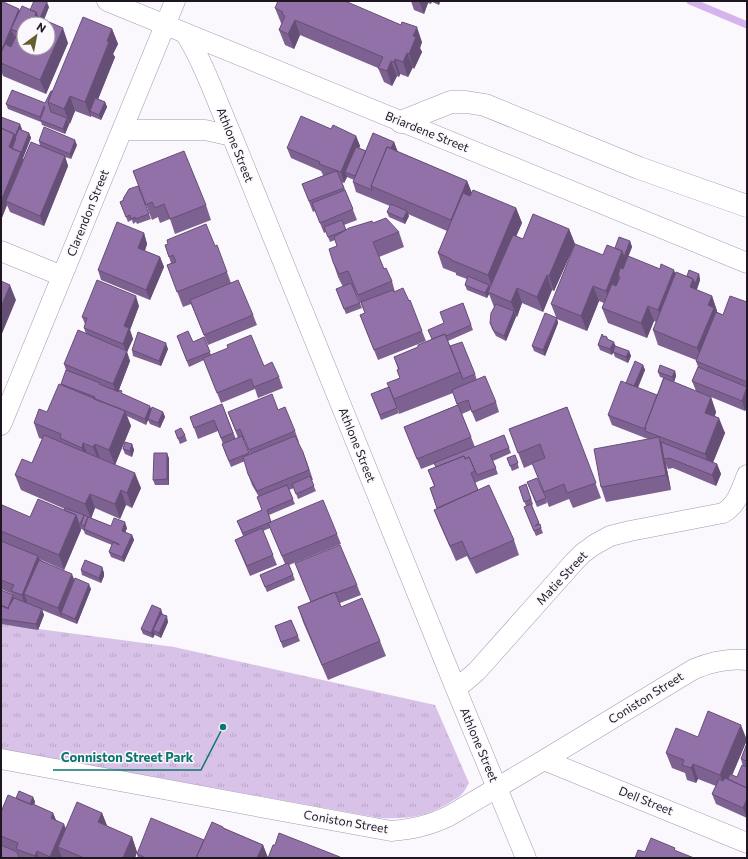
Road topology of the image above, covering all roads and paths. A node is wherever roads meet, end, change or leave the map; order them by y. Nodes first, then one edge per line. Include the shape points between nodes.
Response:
1 (107, 1) edge
2 (174, 1) edge
3 (165, 25) junction
4 (185, 33) junction
5 (401, 122) junction
6 (122, 130) junction
7 (232, 136) junction
8 (747, 206) edge
9 (1, 251) edge
10 (747, 263) edge
11 (62, 276) junction
12 (1, 425) edge
13 (747, 475) edge
14 (747, 660) edge
15 (456, 689) junction
16 (1, 759) edge
17 (544, 760) junction
18 (497, 788) junction
19 (747, 843) edge
20 (526, 858) edge

1 - 3 street, Briardene Street
2 - 3 street, Clarendon Street
3 - 4 street, Briardene Street
3 - 6 street, Clarendon Street
4 - 5 street, Briardene Street
4 - 7 street, Athlone Street via 194,47
5 - 8 main road via 451,102 486,105 639,168
5 - 10 street, Briardene Street
6 - 7 street via 205,130
6 - 11 street, Clarendon Street
7 - 15 street, Athlone Street
9 - 11 street
11 - 12 street, Clarendon Street
13 - 15 street, Matie Street via 735,504 723,513 610,536 583,553 477,671
14 - 17 street, Coniston Street via 730,659 694,669
15 - 18 street, Athlone Street
16 - 18 street, Coniston Street via 390,831 435,822
17 - 18 street, Coniston Street
17 - 19 street, Dell Street
18 - 20 street, Athlone Street

